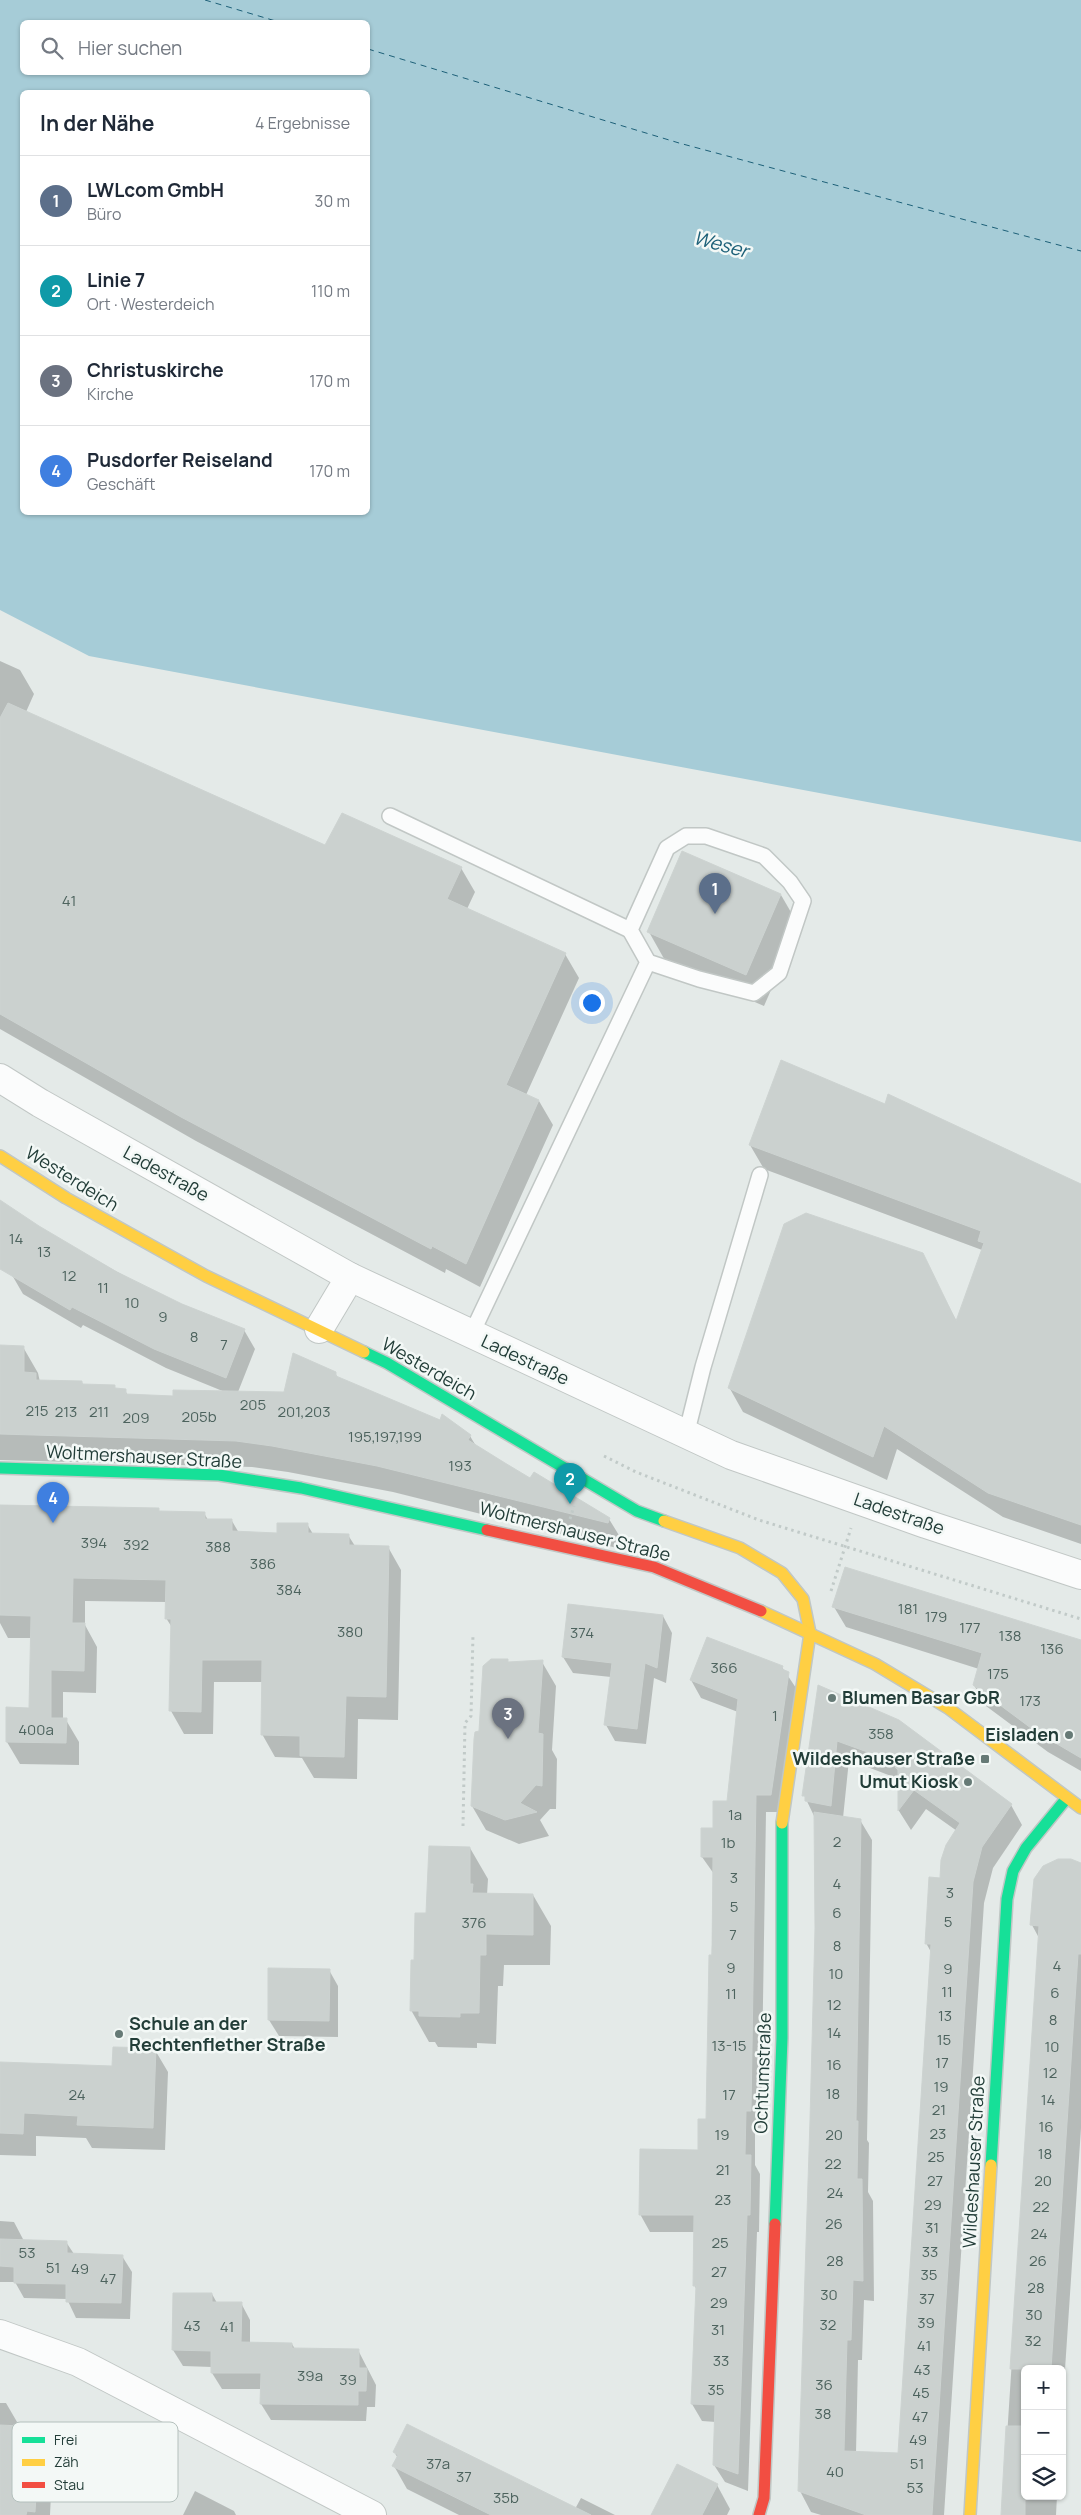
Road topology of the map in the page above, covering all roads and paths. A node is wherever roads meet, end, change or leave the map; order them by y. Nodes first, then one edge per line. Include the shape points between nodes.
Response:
1 (390, 816) dead end
2 (630, 930) junction
3 (648, 962) junction
4 (0, 1078) edge
5 (0, 1156) edge
6 (760, 1175) dead end
7 (350, 1277) junction
8 (319, 1329) junction
9 (471, 1335) junction
10 (686, 1435) junction
11 (601, 1454) dead end
12 (0, 1468) edge
13 (850, 1531) dead end
14 (846, 1546) junction
15 (1081, 1575) edge
16 (832, 1589) dead end
17 (1081, 1619) edge
18 (810, 1633) junction
19 (473, 1634) dead end
20 (1066, 1799) junction
21 (1081, 1808) edge
22 (463, 1826) dead end
23 (0, 2334) edge
24 (372, 2515) edge
25 (759, 2515) edge
26 (970, 2515) edge

1 - 2 lane
2 - 3 lane
2 - 3 lane via 668,848 686,836 706,836 764,856 790,882 803,901 779,973 754,993
3 - 9 lane
4 - 7 street, Ladestraße
5 - 8 street, Westerdeich via 66,1198 197,1272
6 - 10 lane
7 - 8 street
7 - 9 street, Ladestraße
8 - 18 street, Westerdeich via 387,1363 637,1511 740,1548 782,1573 803,1599
9 - 10 street, Ladestraße
10 - 15 street, Ladestraße via 731,1455
11 - 14 path via 636,1472 759,1520
12 - 18 street, Woltmershauser Straße via 219,1475 301,1488 654,1567 732,1596
13 - 14 path
14 - 16 path
14 - 17 path
18 - 20 street, Woltmershauser Straße via 876,1664 948,1708
18 - 25 street, Ochtumstraße via 781,1833 782,2038 764,2498
19 - 22 path
20 - 21 street, Woltmershauser Straße
20 - 26 street, Wildeshauser Straße via 1026,1848 1013,1871 1007,1899
23 - 24 street via 78,2362

